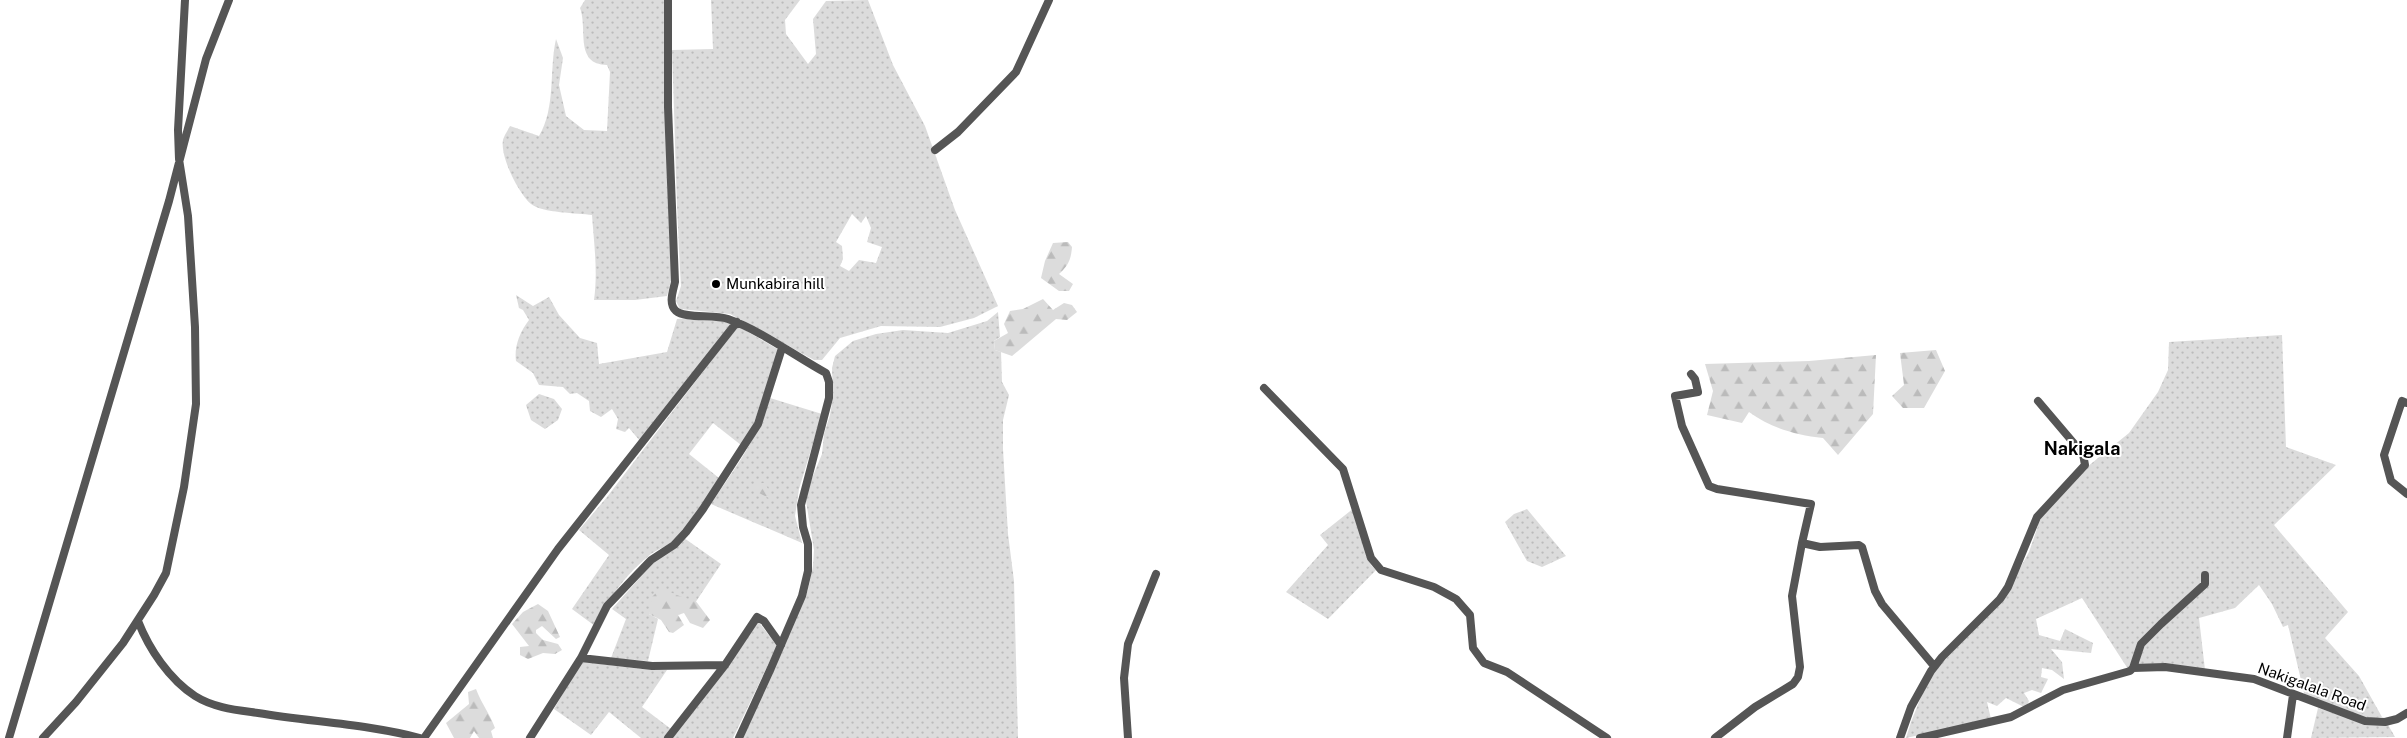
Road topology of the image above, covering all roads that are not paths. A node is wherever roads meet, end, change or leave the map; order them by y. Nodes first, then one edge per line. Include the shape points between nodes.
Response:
1 (184, 0) edge
2 (229, 0) edge
3 (668, 0) edge
4 (1049, 0) edge
5 (935, 150) dead end
6 (179, 159) junction
7 (737, 322) junction
8 (782, 348) junction
9 (1690, 374) dead end
10 (1264, 388) dead end
11 (2038, 401) dead end
12 (2407, 403) edge
13 (2407, 494) edge
14 (1802, 543) junction
15 (1156, 574) dead end
16 (2205, 575) dead end
17 (138, 621) junction
18 (781, 645) junction
19 (581, 658) junction
20 (725, 665) junction
21 (1934, 666) junction
22 (2134, 668) junction
23 (2293, 695) junction
24 (2407, 713) edge
25 (8, 738) edge
26 (43, 738) edge
27 (420, 738) edge
28 (424, 738) edge
29 (530, 738) edge
30 (668, 738) edge
31 (739, 738) edge
32 (1128, 738) edge
33 (1607, 738) edge
34 (1715, 738) edge
35 (1900, 738) edge
36 (1920, 738) edge
37 (2287, 738) edge

1 - 6 street
2 - 6 street via 206,59 189,133
3 - 7 street via 668,107 675,282 671,300 675,310 684,315 714,315
4 - 5 street via 1016,72 958,132
6 - 17 street via 188,216 196,404 184,487 166,573
6 - 25 street
7 - 8 street
7 - 28 street via 558,549
8 - 18 street via 826,373 829,398 801,505 808,544 808,571 802,596
8 - 19 street via 753,434 686,532 674,545 651,560 607,606
9 - 14 street via 1695,379 1698,392 1675,396 1675,401 1682,426 1710,486 1717,490 1811,504
10 - 33 street via 1343,469 1371,558 1378,568 1434,587 1456,599 1470,615 1473,648 1484,663 1507,672
11 - 21 street via 2083,454 2085,465 2037,517 2000,599
12 - 13 street via 2401,402 2384,455 2391,481
14 - 21 street via 1820,547 1862,547 1882,604
14 - 34 street via 1792,596 1800,668 1798,677 1793,684 1755,707
15 - 32 street via 1128,644 1124,678
16 - 22 street via 2206,584 2141,644
17 - 26 street via 76,702
17 - 27 street via 144,636 172,676 206,702 245,711 360,725
18 - 20 street via 764,621 757,617
18 - 31 street
19 - 20 street via 642,665
19 - 29 street
20 - 30 street
21 - 35 street
22 - 23 street, Nakigalala Road via 2165,667 2244,677
22 - 36 street, Nakigalala Road via 2063,690 2011,717
23 - 24 street, Nakigalala Road via 2365,721 2392,721
23 - 37 street

